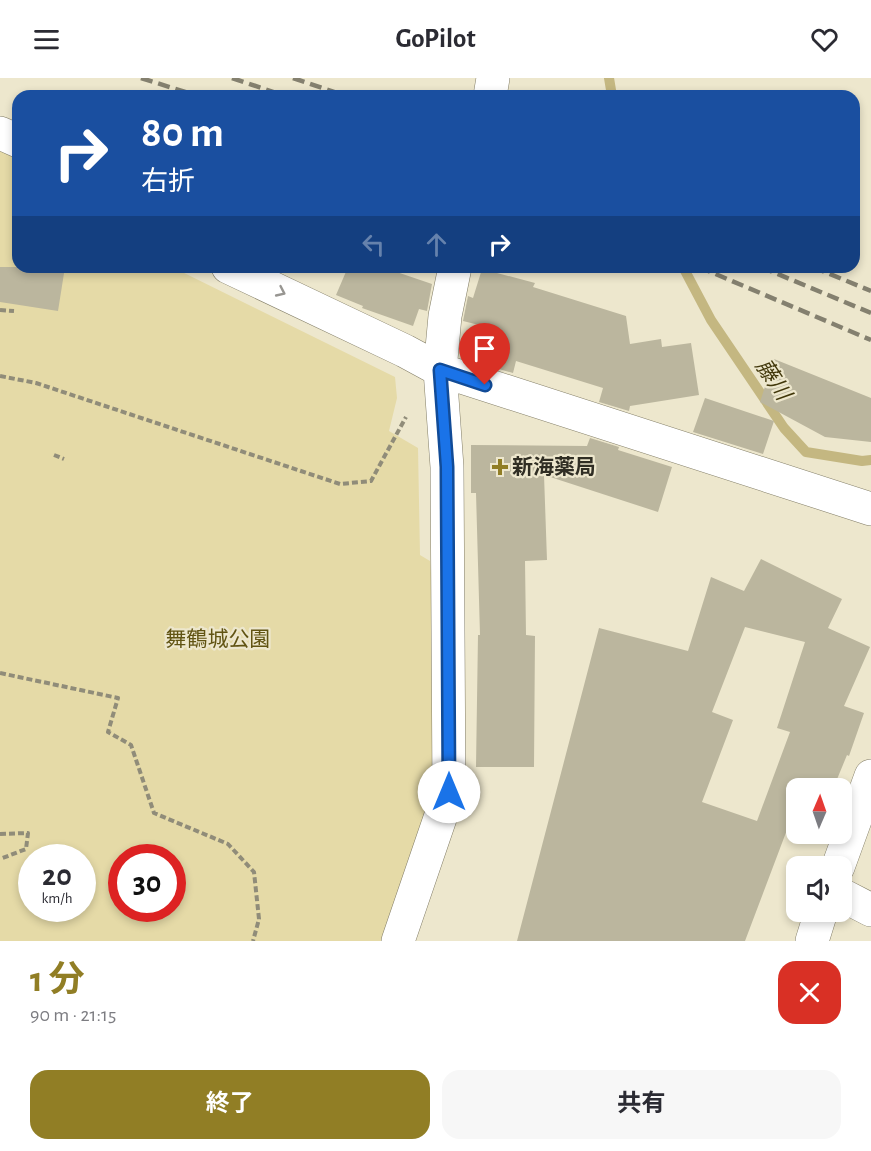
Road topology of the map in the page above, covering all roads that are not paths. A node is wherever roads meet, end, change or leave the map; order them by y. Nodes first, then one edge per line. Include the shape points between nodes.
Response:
1 (241, 273) edge
2 (454, 273) edge
3 (440, 370) junction
4 (871, 509) edge
5 (871, 776) edge
6 (842, 856) edge
7 (852, 900) edge
8 (871, 910) edge
9 (818, 922) edge
10 (398, 941) edge
11 (812, 941) edge

1 -> 3 street
2 - 3 street via 444,316
3 - 4 street
3 - 10 street via 447,467 449,792
5 - 6 street
7 - 8 street
9 - 11 street

